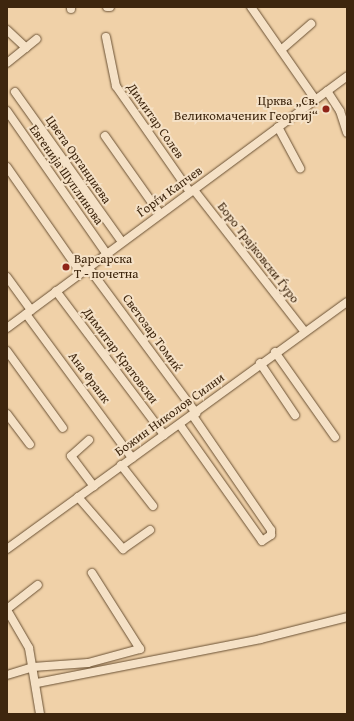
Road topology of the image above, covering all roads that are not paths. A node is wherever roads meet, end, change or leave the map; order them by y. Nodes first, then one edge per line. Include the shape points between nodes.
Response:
1 (107, 7) edge
2 (110, 7) edge
3 (251, 7) edge
4 (311, 24) dead end
5 (7, 30) edge
6 (106, 36) dead end
7 (37, 39) dead end
8 (26, 48) junction
9 (281, 50) junction
10 (7, 63) edge
11 (347, 76) edge
12 (327, 91) junction
13 (15, 92) dead end
14 (315, 99) junction
15 (7, 111) edge
16 (278, 127) junction
17 (347, 133) edge
18 (105, 136) dead end
19 (7, 167) edge
20 (300, 168) dead end
21 (192, 191) junction
22 (160, 214) junction
23 (122, 242) junction
24 (106, 253) junction
25 (88, 267) junction
26 (81, 273) junction
27 (7, 277) edge
28 (56, 292) junction
29 (347, 302) edge
30 (29, 312) junction
31 (7, 328) edge
32 (304, 331) junction
33 (7, 352) edge
34 (276, 352) junction
35 (260, 363) junction
36 (7, 414) edge
37 (195, 414) junction
38 (295, 415) dead end
39 (180, 424) junction
40 (63, 428) dead end
41 (164, 435) junction
42 (335, 437) dead end
43 (89, 440) dead end
44 (30, 444) dead end
45 (132, 458) junction
46 (121, 464) junction
47 (94, 486) junction
48 (78, 497) junction
49 (153, 506) dead end
50 (150, 530) dead end
51 (7, 550) edge
52 (92, 573) dead end
53 (38, 585) dead end
54 (7, 609) edge
55 (347, 617) edge
56 (140, 649) junction
57 (140, 661) junction
58 (33, 667) junction
59 (7, 675) edge
60 (37, 683) junction
61 (40, 714) edge

1 - 2 street
3 - 9 street
4 - 9 street
5 - 8 street
6 - 21 street, Димитар Солев via 116,86
7 - 8 street
8 - 10 street
9 - 14 street
11 - 12 street, Ѓорѓи Капчев
12 - 14 street, Ѓорѓи Капчев
12 - 17 street via 340,111
13 - 23 street, Цвета Органџиева
14 - 16 street, Ѓорѓи Капчев
15 - 24 street, Евгенија Шуплинова
16 - 20 street
16 - 21 street, Ѓорѓи Капчев
18 - 22 street
19 - 26 street
21 - 22 street, Ѓорѓи Капчев
21 - 32 street, Боро Трајковски Ѓуро
22 - 23 street, Ѓорѓи Капчев
23 - 24 street, Ѓорѓи Капчев
24 - 25 street, Ѓорѓи Капчев
25 - 26 street, Ѓорѓи Капчев
25 - 37 street, Светозар Томиќ
26 - 28 street, Ѓорѓи Капчев
27 - 30 street, Ана Франк
28 - 30 street, Ѓорѓи Капчев
28 - 41 street, Димитар Кратовски
29 - 32 street, Божин Николов Силни
30 - 31 street, Ѓорѓи Капчев
30 - 45 street, Ана Франк
32 - 34 street, Божин Николов Силни
33 - 40 street
34 - 35 street, Божин Николов Силни
34 - 42 street
35 - 37 street, Божин Николов Силни
35 - 38 street
36 - 44 street
37 - 39 street, Божин Николов Силни
37 - 39 street, Светозар Томиќ via 272,530 271,535 262,541
39 - 41 street, Божин Николов Силни
41 - 45 street, Божин Николов Силни
43 - 47 street via 71,456
45 - 46 street, Божин Николов Силни
46 - 47 street, Божин Николов Силни
46 - 49 street
47 - 48 street, Божин Николов Силни
48 - 50 street via 123,549
48 - 51 street, Божин Николов Силни
52 - 56 street
53 - 54 street
54 - 58 street via 26,639
55 - 57 street via 261,639
56 - 57 street
56 - 58 street via 88,663
57 - 60 street
58 - 59 street
58 - 60 street
60 - 61 street

